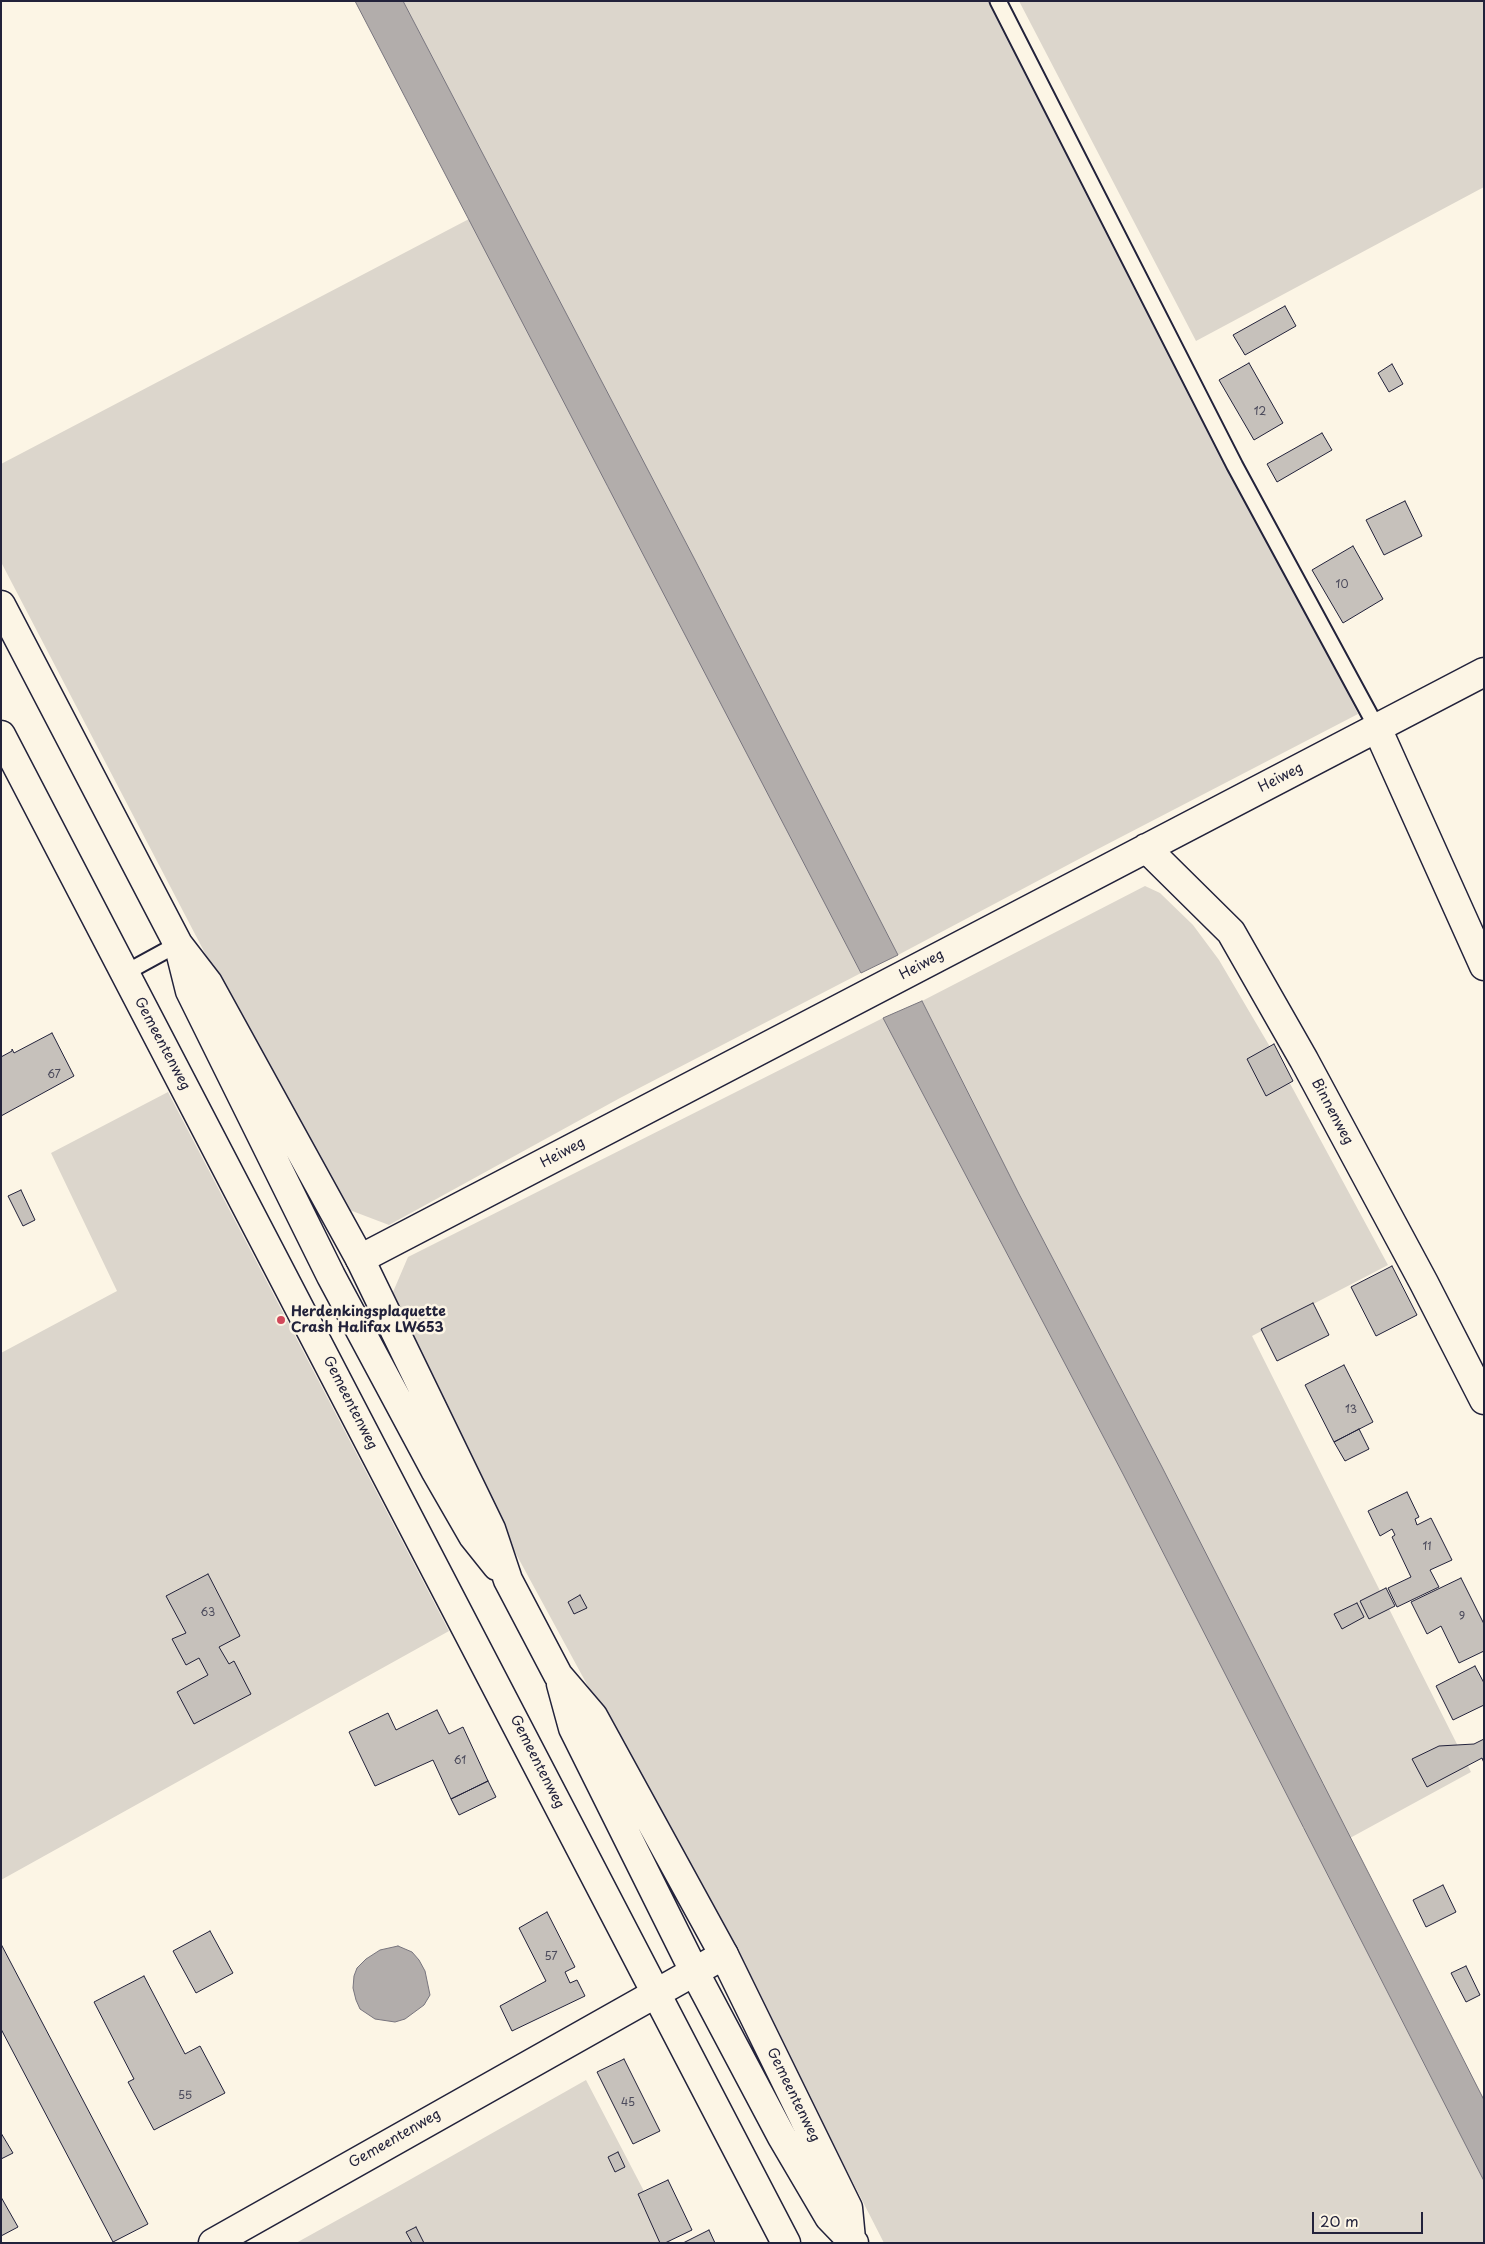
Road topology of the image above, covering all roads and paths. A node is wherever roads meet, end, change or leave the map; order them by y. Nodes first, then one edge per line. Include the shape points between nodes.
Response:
1 (998, 1) edge
2 (1, 605) edge
3 (1484, 672) edge
4 (1377, 728) junction
5 (1, 735) edge
6 (1146, 848) junction
7 (178, 944) junction
8 (1484, 966) edge
9 (125, 974) junction
10 (360, 1259) junction
11 (1484, 1400) edge
12 (508, 1580) junction
13 (558, 1675) junction
14 (724, 1955) junction
15 (694, 1971) junction
16 (656, 1992) junction
17 (852, 2241) edge
18 (213, 2243) edge
19 (786, 2243) edge

1 - 4 lane via 1235,466
2 - 7 street, Gemeentenweg
3 - 4 street, Heiweg
4 - 6 street, Heiweg
4 - 8 street
5 - 9 street, Gemeentenweg
6 - 10 street, Heiweg
6 - 11 street, Binnenweg via 1231,932 1341,1128
7 - 9 lane
7 - 10 street, Gemeentenweg via 208,983
7 - 12 street, Gemeentenweg via 190,991 331,1276 473,1536
9 - 16 street, Gemeentenweg
10 - 12 street, Gemeentenweg via 487,1520
12 - 13 street, Gemeentenweg
13 - 14 street, Gemeentenweg via 593,1716
13 - 15 street, Gemeentenweg via 573,1728
14 - 15 street, Gemeentenweg
14 - 17 street, Gemeentenweg via 848,2208
15 - 16 street, Gemeentenweg
15 - 17 street, Gemeentenweg via 782,2137 830,2217
16 - 18 street, Gemeentenweg
16 - 19 street, Gemeentenweg

